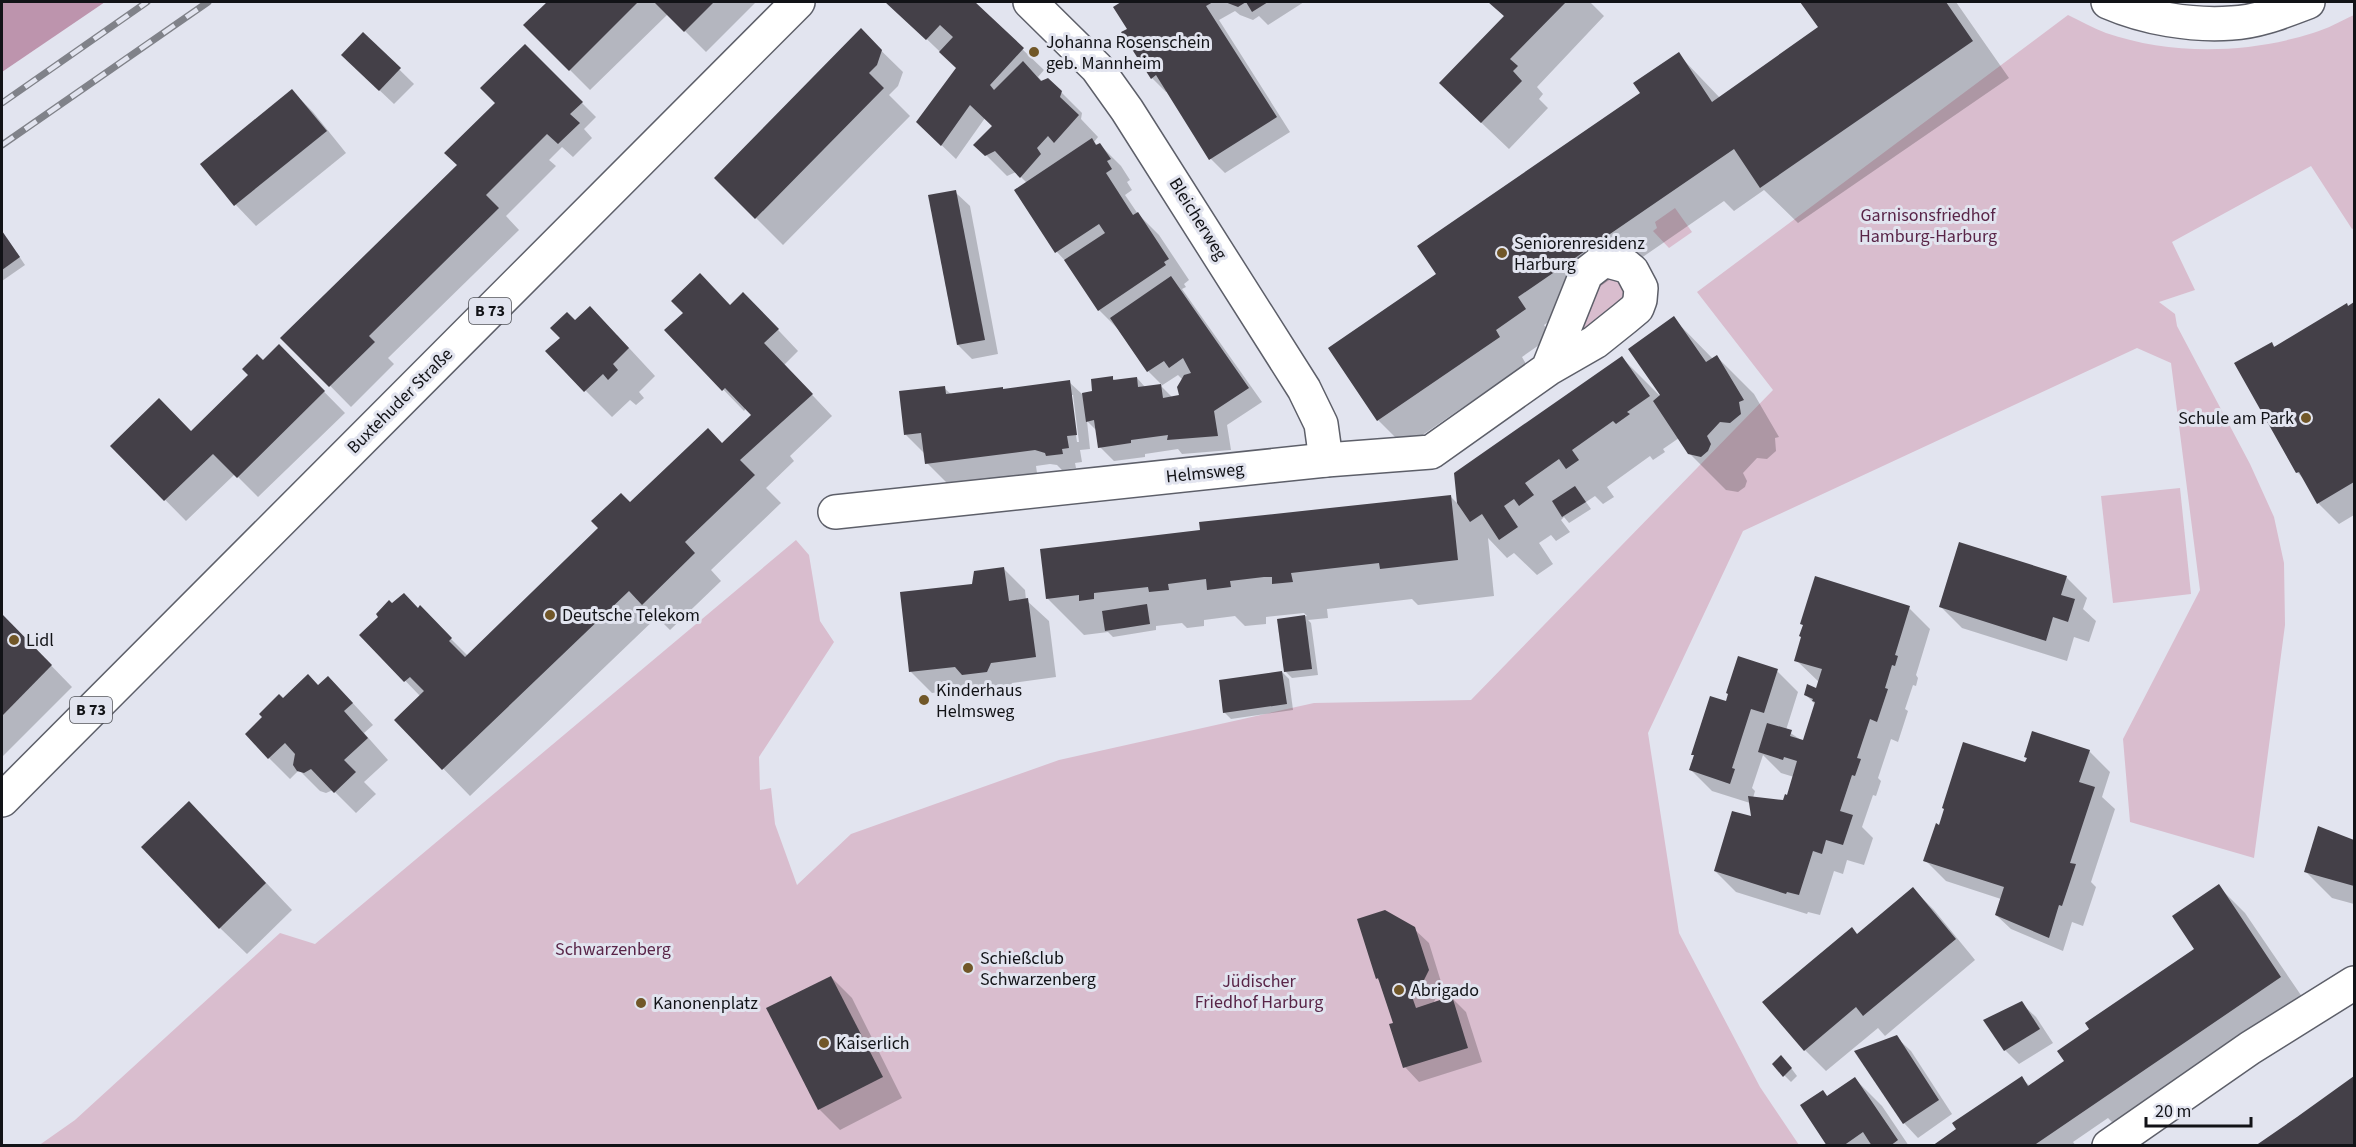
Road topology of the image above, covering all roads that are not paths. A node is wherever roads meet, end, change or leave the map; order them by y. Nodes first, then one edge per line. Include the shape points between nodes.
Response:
1 (798, 2) edge
2 (1030, 2) edge
3 (2108, 2) edge
4 (2308, 2) edge
5 (1548, 369) dead end
6 (1326, 460) junction
7 (836, 512) dead end
8 (2, 800) edge
9 (2355, 983) edge
10 (2109, 1146) edge

1 - 8 street, Buxtehuder Straße / B 73
2 - 6 street, Bleicherweg via 1097,68 1162,161 1304,388 1320,424
3 - 4 street via 2168,19 2232,24
5 - 6 street, Helmsweg via 1431,453
6 - 7 street, Helmsweg
9 - 10 street via 2250,1048

